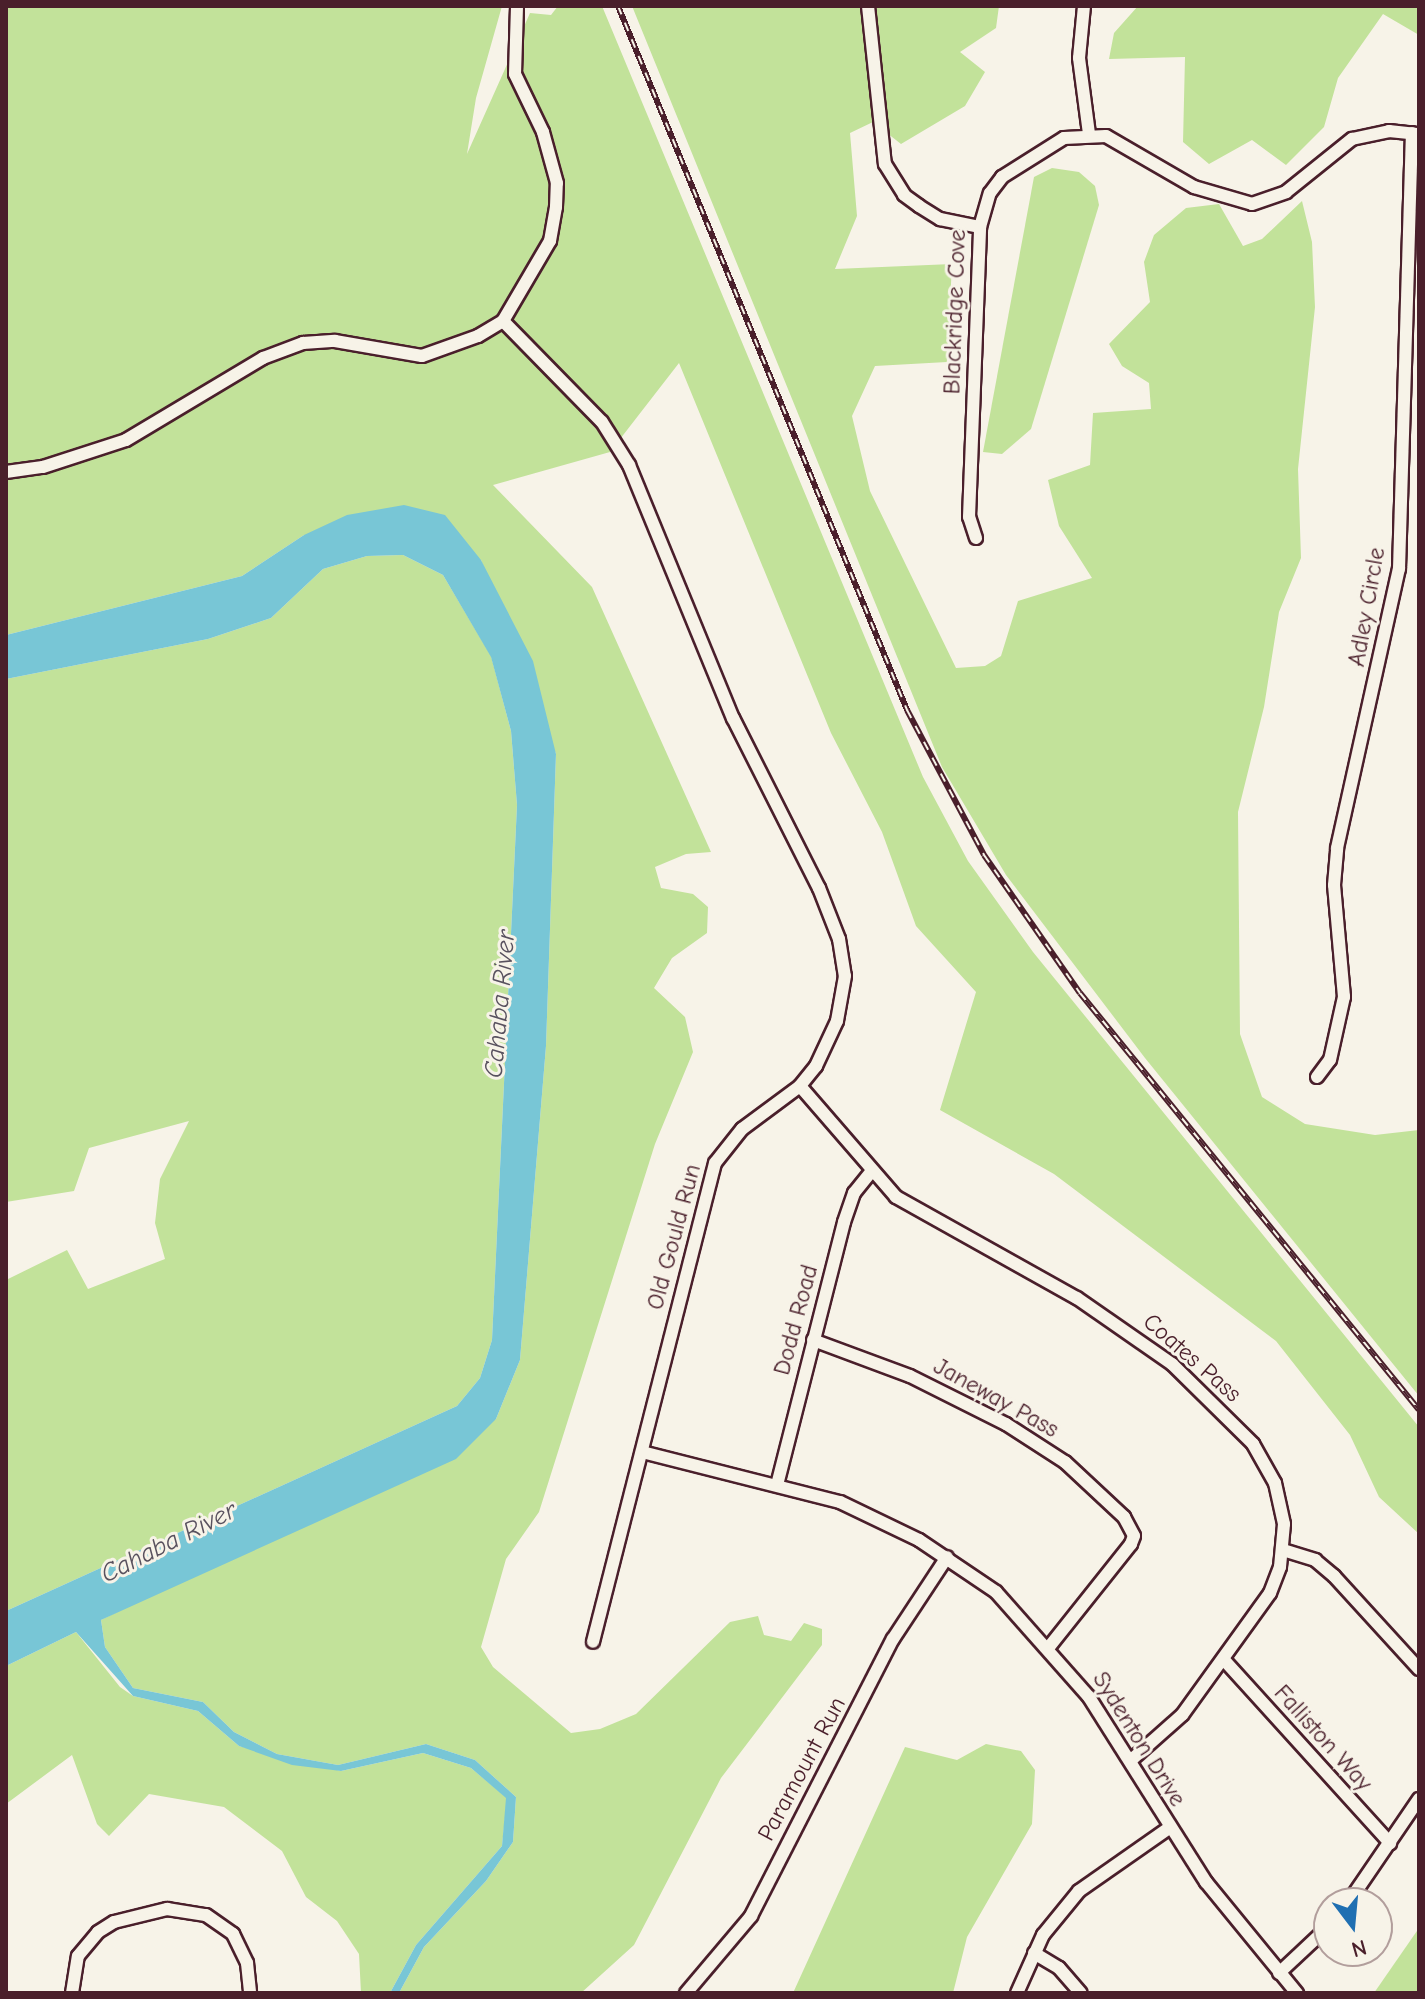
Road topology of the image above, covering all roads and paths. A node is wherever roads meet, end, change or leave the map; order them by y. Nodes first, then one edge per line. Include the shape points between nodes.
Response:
1 (517, 6) edge
2 (868, 6) edge
3 (1084, 6) edge
4 (1089, 134) junction
5 (1416, 134) edge
6 (980, 227) junction
7 (503, 321) junction
8 (6, 472) edge
9 (976, 538) dead end
10 (1317, 1077) dead end
11 (800, 1086) junction
12 (870, 1173) junction
13 (813, 1340) junction
14 (642, 1452) junction
15 (777, 1485) junction
16 (1283, 1550) junction
17 (947, 1557) junction
18 (593, 1642) dead end
19 (1049, 1647) junction
20 (1225, 1661) junction
21 (1419, 1669) edge
22 (1130, 1761) junction
23 (1419, 1799) edge
24 (1169, 1828) junction
25 (1390, 1843) junction
26 (1359, 1887) edge
27 (1313, 1941) edge
28 (1034, 1953) junction
29 (1279, 1973) junction
30 (72, 1993) edge
31 (250, 1993) edge
32 (686, 1993) edge
33 (1017, 1993) edge
34 (1081, 1993) edge
35 (1297, 1993) edge

1 - 7 street via 515,74 543,132 557,183 556,207 550,241
2 - 6 street via 885,164 904,195 919,206 940,219
3 - 4 street via 1079,69
4 - 5 street via 1121,142 1194,187 1252,204 1286,192 1352,139 1389,131
4 - 6 street, Blackridge Cove via 1064,138 1018,163 990,193
5 - 10 street, Adley Circle via 1399,569 1337,848 1334,885 1344,997 1330,1060
6 - 9 street, Blackridge Cove via 969,517
7 - 8 street via 422,356 335,341 303,343 263,358 126,440 43,467
7 - 11 street, Old Gould Run via 602,422 629,465 733,718 819,888 844,960 844,998 829,1045
11 - 12 street, Coates Pass
11 - 14 street, Old Gould Run via 742,1129 715,1163
12 - 13 street, Dodd Road via 854,1193
12 - 16 street, Coates Pass via 932,1221 1077,1298 1172,1364 1230,1419 1262,1459 1282,1507
13 - 15 street, Dodd Road
13 - 19 street, Janeway Pass via 910,1376 1006,1424 1065,1462 1124,1517 1134,1536 1131,1544
14 - 15 street, Sydenton Drive
14 - 18 street, Old Gould Run
15 - 17 street, Sydenton Drive via 840,1502
16 - 20 street, Coates Pass via 1266,1600
16 - 21 street via 1315,1560 1334,1576
17 - 19 street, Sydenton Drive via 996,1592
17 - 32 street, Paramount Run via 893,1639 751,1916
19 - 22 street, Sydenton Drive
20 - 22 street, Coates Pass via 1162,1737
20 - 25 street, Falliston Way
22 - 24 street, Sydenton Drive
23 - 25 street
24 - 28 street via 1079,1891
24 - 29 street, Sydenton Drive
25 - 26 street
27 - 29 street
28 - 33 street
28 - 34 street via 1059,1968
29 - 35 street, Sydenton Drive
30 - 31 street via 78,1956 98,1932 114,1922 167,1909 206,1915 233,1934 247,1963

